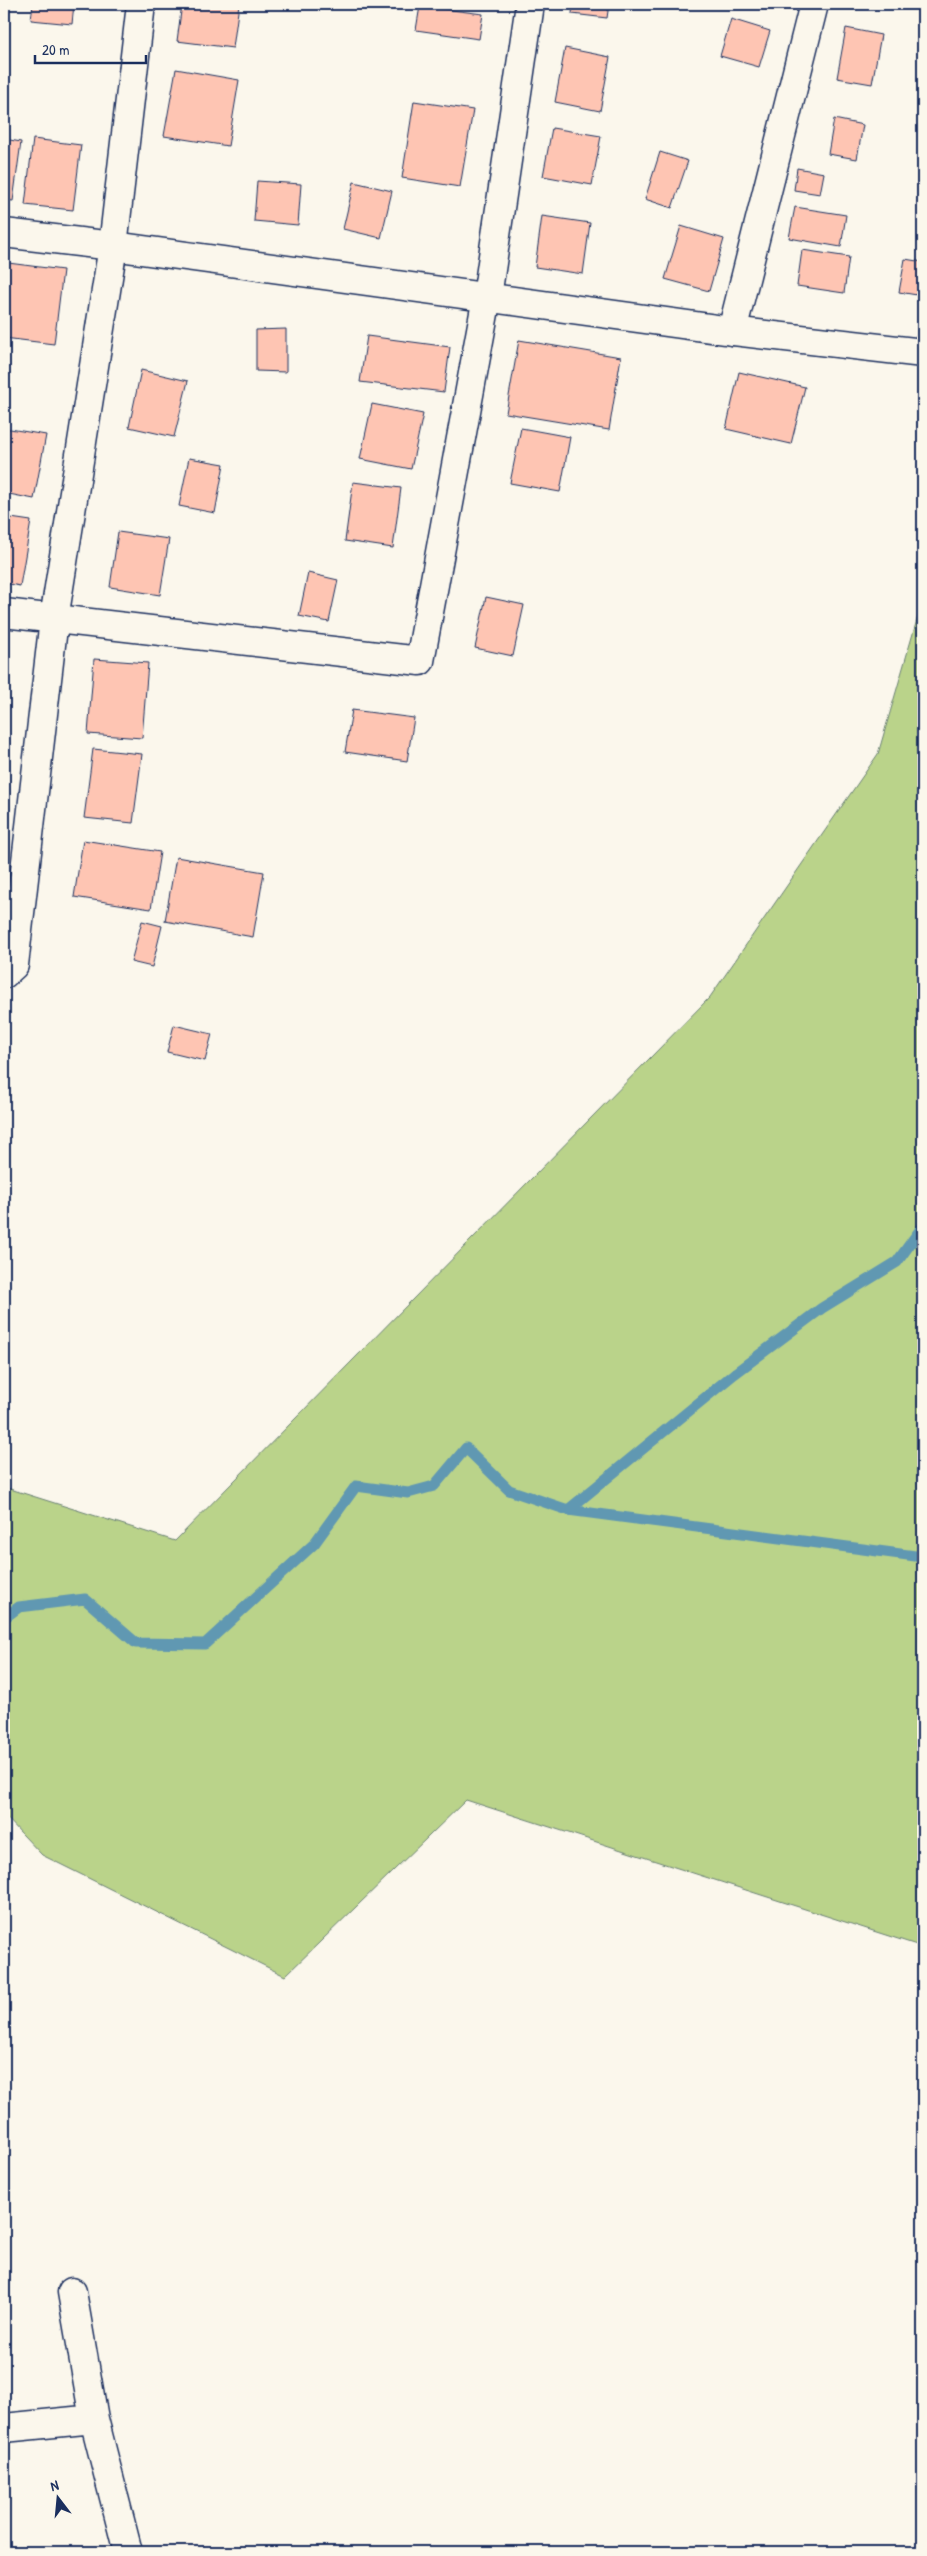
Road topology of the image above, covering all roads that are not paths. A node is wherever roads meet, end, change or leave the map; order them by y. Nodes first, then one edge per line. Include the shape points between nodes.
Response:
1 (141, 4) edge
2 (530, 4) edge
3 (814, 4) edge
4 (4, 233) edge
5 (113, 246) junction
6 (487, 297) junction
7 (732, 331) junction
8 (923, 353) edge
9 (4, 613) edge
10 (54, 619) junction
11 (4, 974) edge
12 (72, 2292) dead end
13 (94, 2419) junction
14 (4, 2428) edge
15 (128, 2552) edge

1 - 5 street
2 - 6 street
3 - 7 street
4 - 5 street
5 - 6 street
5 - 10 street
6 - 7 street
6 - 10 street via 420,661
7 - 8 street
9 - 10 street
10 - 11 street via 14,965
12 - 13 street
13 - 14 street
13 - 15 street

